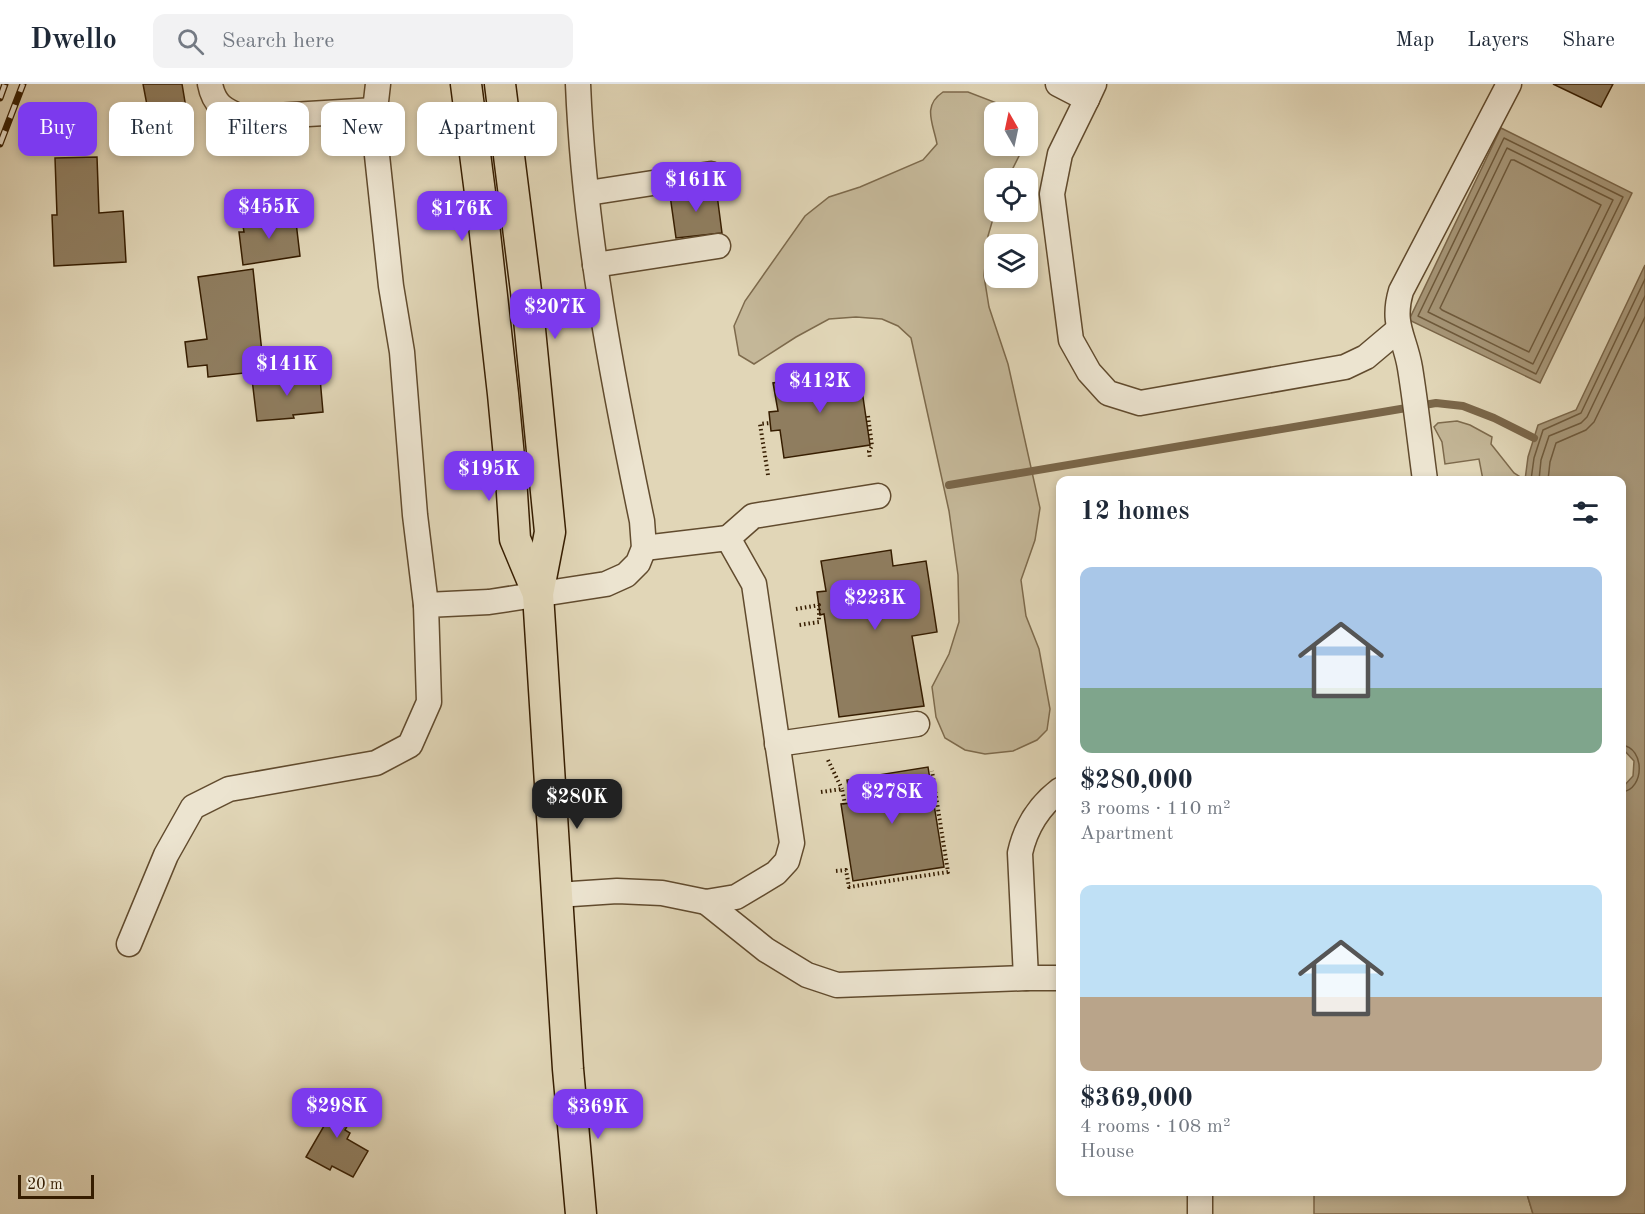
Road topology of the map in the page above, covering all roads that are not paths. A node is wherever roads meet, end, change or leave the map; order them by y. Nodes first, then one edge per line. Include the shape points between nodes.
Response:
1 (210, 84) edge
2 (378, 84) edge
3 (466, 84) edge
4 (500, 84) edge
5 (578, 84) edge
6 (1058, 84) edge
7 (1509, 84) edge
8 (1091, 92) edge
9 (376, 102) edge
10 (321, 113) edge
11 (377, 156) edge
12 (711, 174) dead end
13 (588, 193) junction
14 (718, 246) dead end
15 (595, 265) junction
16 (1398, 330) junction
17 (1424, 476) edge
18 (878, 496) dead end
19 (728, 538) junction
20 (644, 548) junction
21 (538, 594) junction
22 (426, 605) junction
23 (917, 724) dead end
24 (777, 744) junction
25 (1056, 793) edge
26 (557, 895) junction
27 (706, 902) junction
28 (129, 944) dead end
29 (1026, 978) junction
30 (1056, 978) edge
31 (1200, 1196) edge
32 (581, 1214) edge
33 (1200, 1214) edge

1 - 10 lane via 223,110 243,118
2 - 9 lane
3 - 21 main road via 502,382 515,539
4 - 21 main road via 550,532
5 - 13 lane
6 - 8 lane
7 - 16 lane via 1401,291
8 - 16 lane via 1060,154 1052,194 1071,340 1089,372 1108,393 1140,403 1345,367 1366,357
11 - 22 lane via 402,352
12 - 13 lane
13 - 15 lane
14 - 15 lane
15 - 20 lane
16 - 17 lane via 1410,365
18 - 19 lane via 753,516
19 - 20 lane
19 - 24 lane via 754,584
20 - 21 lane via 638,563 626,575 606,584
21 - 22 lane via 489,602
21 - 26 main road
22 - 28 lane via 429,702 410,745 375,763 229,789 193,807 166,855
23 - 24 lane
24 - 27 lane via 792,843 787,861 767,879 736,897
25 - 29 lane via 1033,818 1020,853
26 - 27 lane via 662,893
26 - 32 main road
27 - 29 lane via 766,950 807,975 837,985
29 - 30 lane
31 - 33 lane

